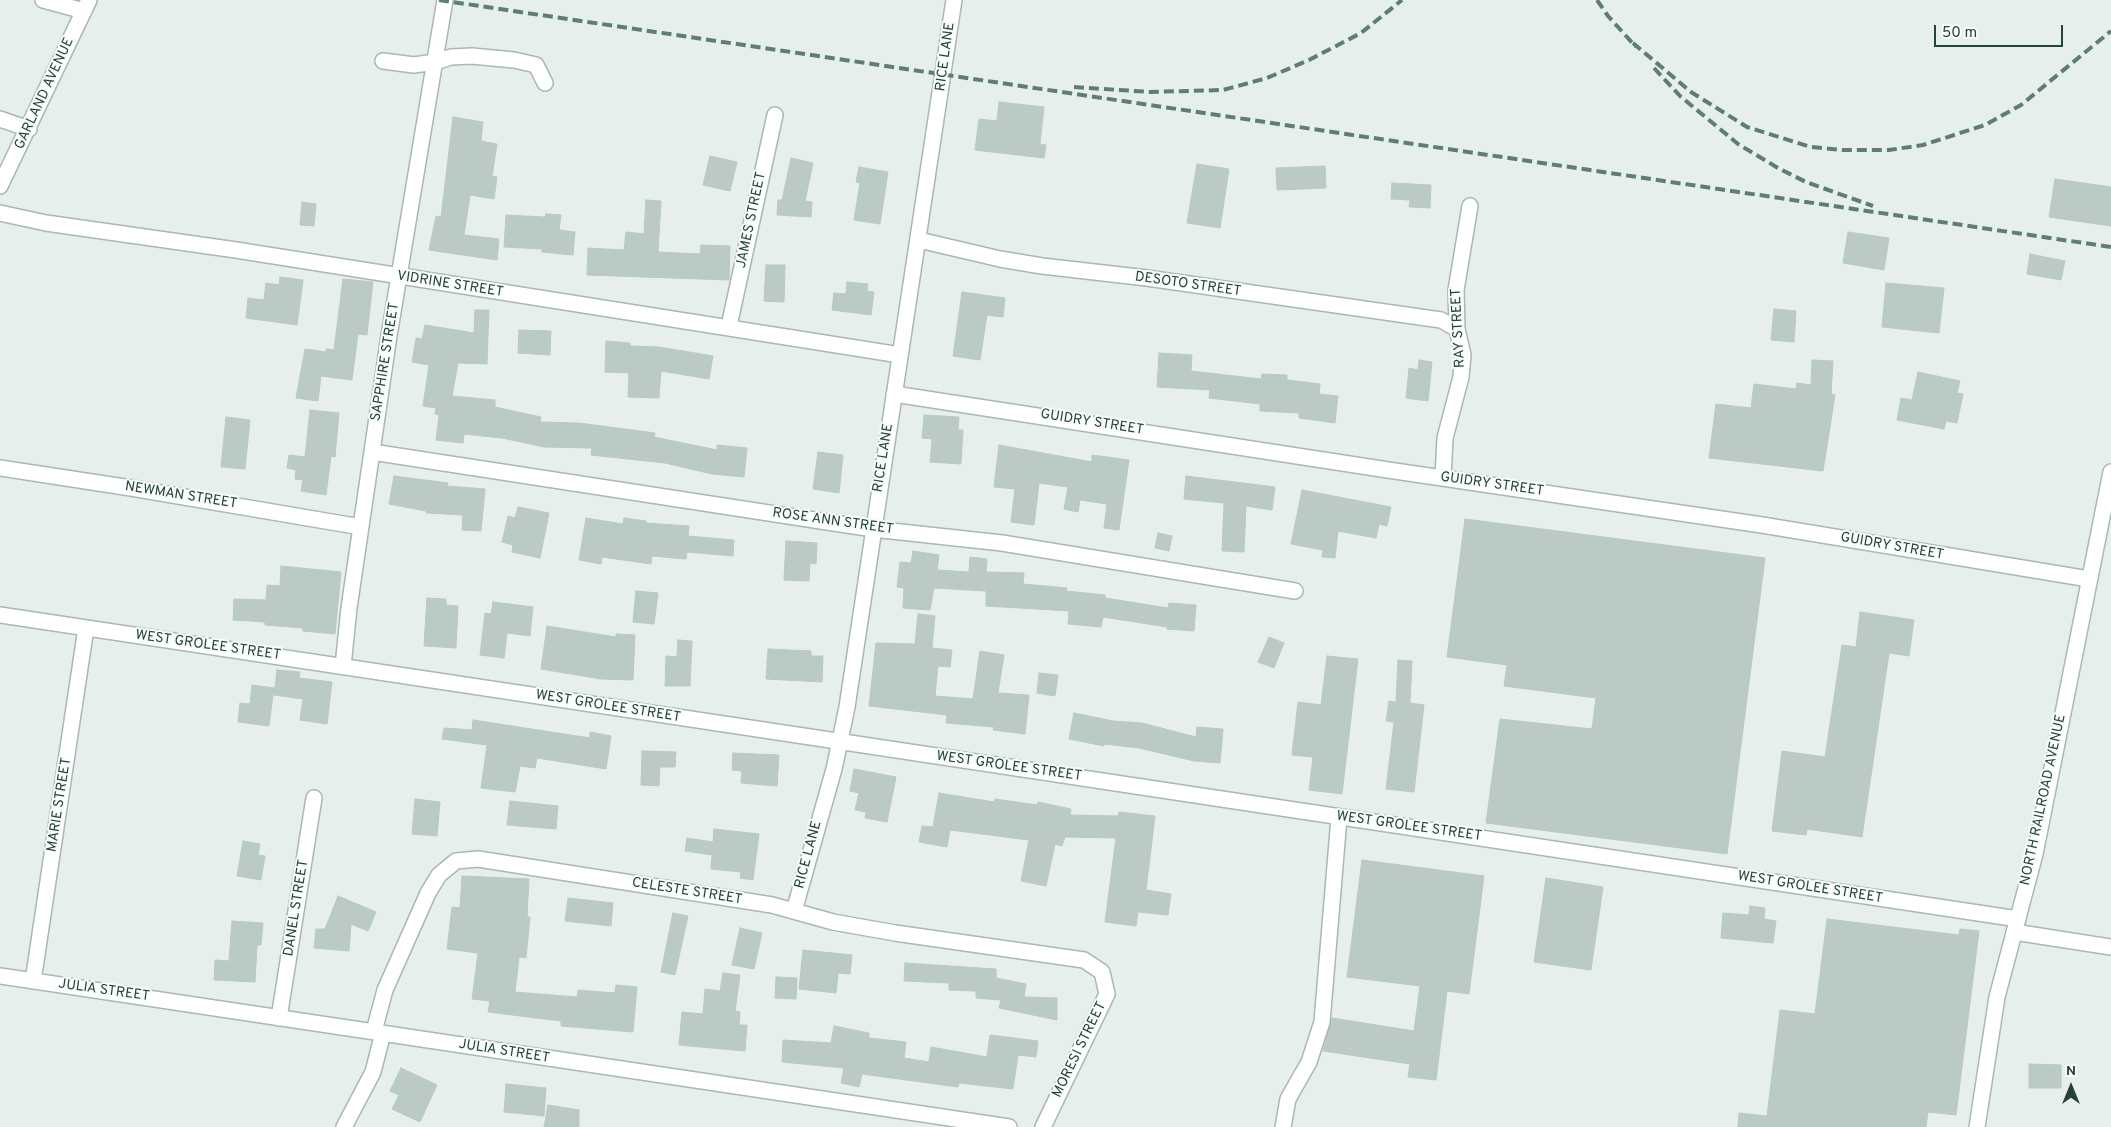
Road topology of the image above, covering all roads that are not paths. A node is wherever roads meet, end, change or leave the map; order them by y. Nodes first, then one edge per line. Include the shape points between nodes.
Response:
1 (43, 0) edge
2 (445, 0) edge
3 (954, 0) edge
4 (86, 5) edge
5 (383, 60) dead end
6 (435, 62) junction
7 (545, 83) dead end
8 (774, 114) dead end
9 (0, 119) edge
10 (29, 129) junction
11 (0, 186) edge
12 (1470, 206) dead end
13 (0, 213) edge
14 (919, 240) junction
15 (400, 277) junction
16 (728, 326) junction
17 (1458, 329) junction
18 (900, 355) junction
19 (894, 394) junction
20 (372, 452) junction
21 (0, 468) edge
22 (2111, 472) edge
23 (1443, 478) junction
24 (361, 527) junction
25 (873, 529) junction
26 (2089, 579) junction
27 (1295, 592) dead end
28 (0, 615) edge
29 (86, 628) junction
30 (343, 666) junction
31 (839, 742) junction
32 (314, 798) dead end
33 (1339, 818) junction
34 (794, 911) junction
35 (2016, 925) junction
36 (2111, 946) edge
37 (1102, 972) joint
38 (0, 976) edge
39 (33, 982) junction
40 (279, 1018) junction
41 (379, 1032) junction
42 (344, 1127) edge
43 (1009, 1127) edge
44 (1043, 1127) edge
45 (1283, 1127) edge
46 (1977, 1127) edge

1 - 4 street
2 - 6 street, SAPPHIRE STREET
3 - 14 street, RICE LANE
4 - 10 street, GARLAND AVENUE
5 - 6 street via 414,65
6 - 7 street via 472,56 514,60 536,65
6 - 15 street, SAPPHIRE STREET
8 - 16 street, JAMES STREET
9 - 10 street
10 - 11 street, GARLAND AVENUE
12 - 17 street, RAY STREET via 1456,290
13 - 15 street, VIDRINE STREET via 46,223
14 - 17 street, DESOTO STREET via 1042,266 1440,320
14 - 18 street, RICE LANE
15 - 16 street, VIDRINE STREET
15 - 20 street, SAPPHIRE STREET
16 - 18 street, VIDRINE STREET
17 - 23 street, RAY STREET via 1463,355 1461,377 1445,438
18 - 19 street, RICE LANE
19 - 23 street, GUIDRY STREET
19 - 25 street, RICE LANE
20 - 24 street, SAPPHIRE STREET
20 - 25 street, ROSE ANN STREET
21 - 24 street, NEWMAN STREET
22 - 26 street, NORTH RAILROAD AVENUE
23 - 26 street, GUIDRY STREET via 1762,525
24 - 30 street, SAPPHIRE STREET
25 - 27 street, ROSE ANN STREET via 1002,544
25 - 31 street, RICE LANE
26 - 35 street, NORTH RAILROAD AVENUE via 2035,854
28 - 29 street, WEST GROLEE STREET
29 - 30 street, WEST GROLEE STREET
29 - 39 street, MARIE STREET
30 - 31 street, WEST GROLEE STREET
31 - 33 street, WEST GROLEE STREET
31 - 34 street, RICE LANE
32 - 40 street, DANEL STREET
33 - 35 street, WEST GROLEE STREET
33 - 45 street via 1322,1022 1309,1062 1288,1099
34 - 37 street, CELESTE STREET via 877,930 1084,960
34 - 41 street, CELESTE STREET via 478,859 456,861 440,875 428,893 385,990
35 - 36 street, WEST GROLEE STREET
35 - 46 street, NORTH RAILROAD AVENUE via 1997,996
37 - 44 street, MORESI STREET via 1107,994
38 - 39 street, JULIA STREET
39 - 40 street, JULIA STREET
40 - 41 street, JULIA STREET
41 - 42 street, CELESTE STREET via 372,1072
41 - 43 street, JULIA STREET

